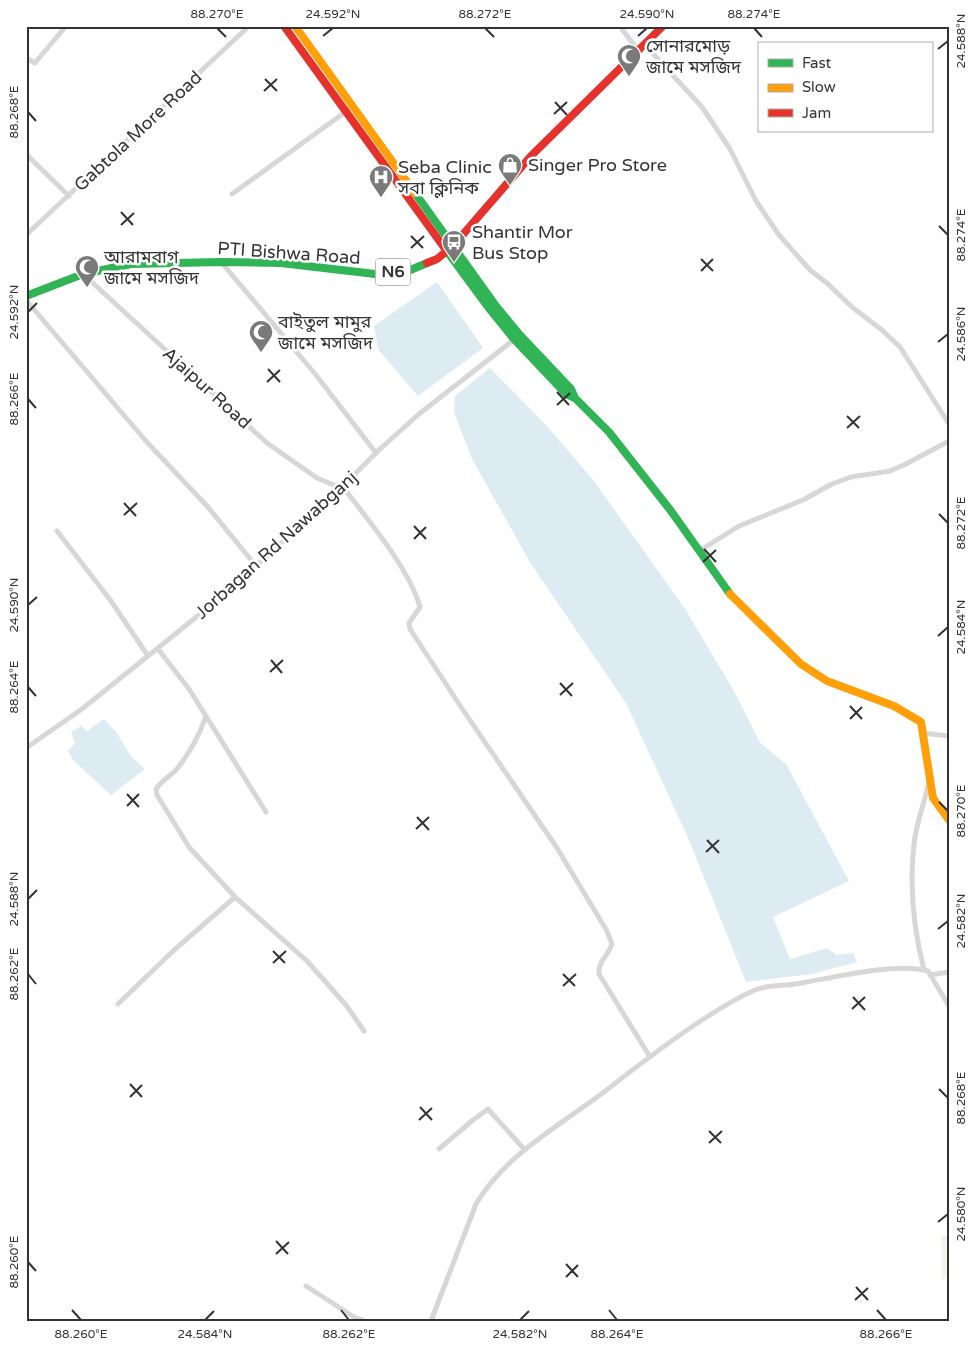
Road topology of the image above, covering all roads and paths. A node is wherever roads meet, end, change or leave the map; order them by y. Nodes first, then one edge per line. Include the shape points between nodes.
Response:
1 (66, 26) edge
2 (249, 26) edge
3 (284, 26) edge
4 (294, 26) edge
5 (620, 26) edge
6 (663, 26) edge
7 (645, 46) junction
8 (639, 52) junction
9 (26, 58) edge
10 (349, 109) junction
11 (26, 154) edge
12 (387, 154) junction
13 (380, 159) junction
14 (232, 194) dead end
15 (69, 196) junction
16 (26, 235) edge
17 (450, 249) junction
18 (221, 262) junction
19 (83, 274) junction
20 (26, 296) edge
21 (26, 300) edge
22 (517, 337) junction
23 (949, 424) edge
24 (949, 441) edge
25 (376, 453) junction
26 (342, 488) junction
27 (57, 531) dead end
28 (699, 551) junction
29 (256, 566) junction
30 (158, 649) junction
31 (148, 656) junction
32 (206, 716) junction
33 (923, 732) junction
34 (949, 736) edge
35 (26, 748) edge
36 (930, 776) junction
37 (266, 812) dead end
38 (949, 820) edge
39 (235, 896) junction
40 (924, 970) junction
41 (949, 972) edge
42 (930, 974) junction
43 (118, 1004) dead end
44 (949, 1006) edge
45 (364, 1031) dead end
46 (650, 1056) junction
47 (439, 1149) dead end
48 (525, 1150) junction
49 (306, 1286) dead end
50 (364, 1321) edge
51 (431, 1321) edge

1 - 9 street via 35,63
2 - 15 street, Gabtola More Road
3 - 10 main road
4 - 10 main road
5 - 8 street
6 - 7 main road, PTI Bishwa Road / N6
7 - 8 main road, PTI Bishwa Road / N6
7 - 23 street via 702,107 779,235 810,270 900,347
8 - 17 main road, PTI Bishwa Road / N6 via 531,156
10 - 12 main road
10 - 13 main road
10 - 14 street
11 - 15 street
12 - 13 main road
12 - 17 main road
13 - 17 main road
15 - 16 street, Gabtola More Road
17 - 18 main road, PTI Bishwa Road / N6 via 437,260 408,271 375,274 281,264
17 - 22 main road
18 - 19 main road, PTI Bishwa Road / N6 via 131,264
18 - 25 street via 316,375
19 - 20 main road, PTI Bishwa Road / N6
19 - 26 street, Ajaipur Road via 267,443 317,478
21 - 29 street
22 - 25 street, Jorbagan Rd Nawabganj via 419,414
22 - 28 main road via 571,389 575,398 609,432
24 - 28 street via 890,471 851,477 832,484 739,526
25 - 26 street, Jorbagan Rd Nawabganj
26 - 29 street, Jorbagan Rd Nawabganj
26 - 46 street via 404,571 418,600 420,607 409,623 410,629 557,848 607,931 612,944 599,966 599,974
27 - 31 street
28 - 33 main road via 728,592 801,664 826,681 894,706 921,722
29 - 30 street, Jorbagan Rd Nawabganj
30 - 31 street, Jorbagan Rd Nawabganj
30 - 32 street
31 - 35 street, Jorbagan Rd Nawabganj via 82,709
32 - 37 street
32 - 39 street via 190,751 156,789 188,847
33 - 34 street
33 - 36 main road
36 - 38 main road via 933,798
36 - 40 street via 914,843 912,873 916,938
39 - 43 street
39 - 45 street via 307,961
40 - 42 street
40 - 46 street via 902,968 758,989 735,999
41 - 42 street
42 - 44 street
46 - 48 street
47 - 48 street via 488,1109
48 - 51 street via 495,1177 476,1204
49 - 50 street

